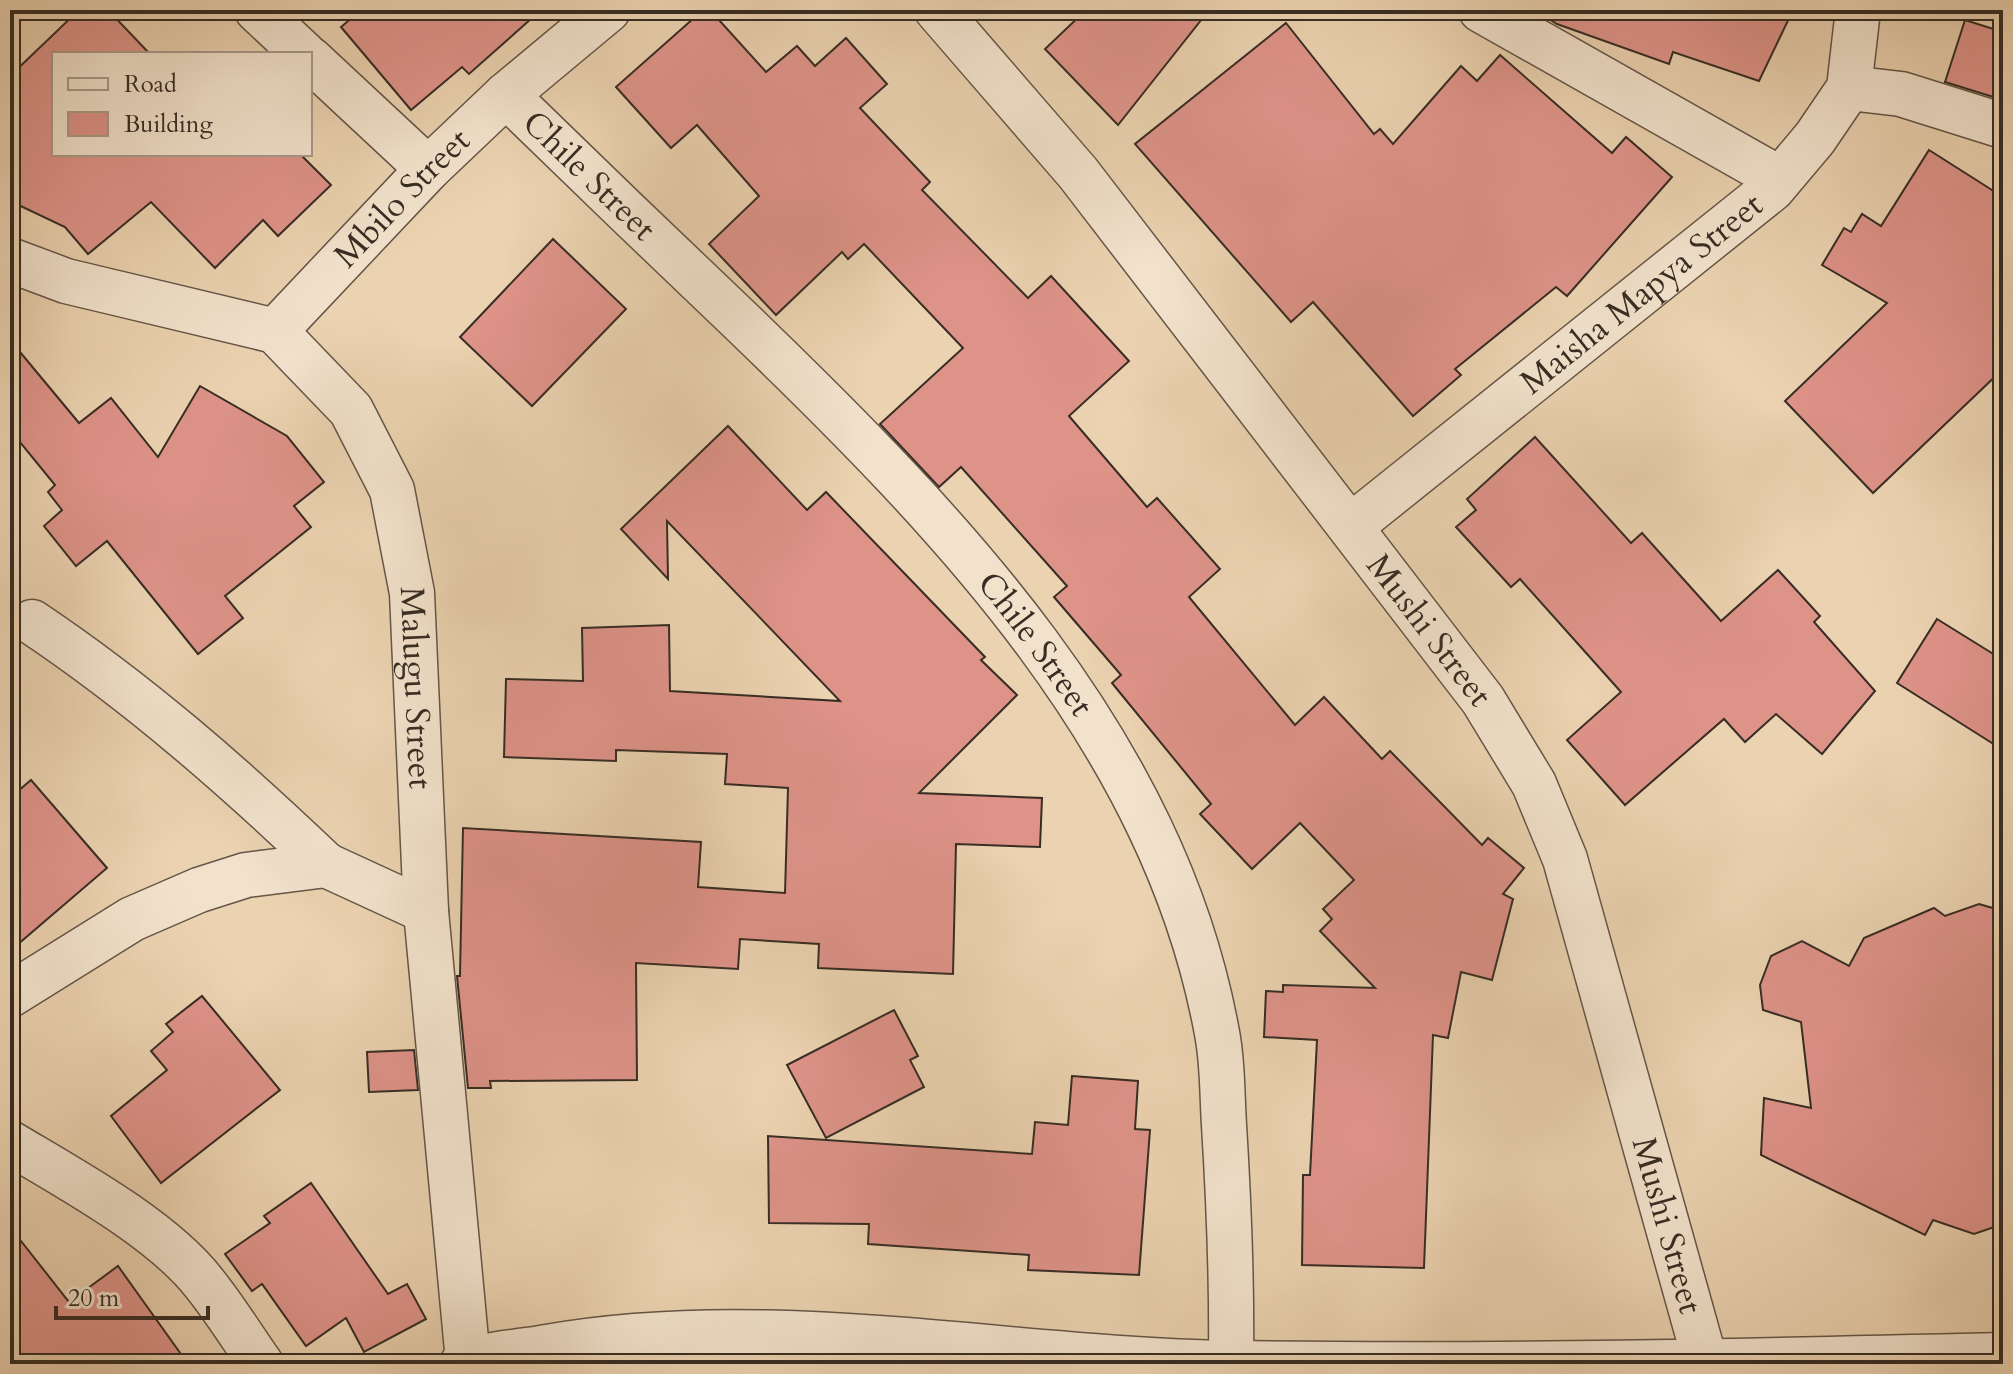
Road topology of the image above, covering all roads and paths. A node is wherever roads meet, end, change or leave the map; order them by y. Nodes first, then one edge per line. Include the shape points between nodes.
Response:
1 (257, 10) edge
2 (608, 10) edge
3 (937, 10) edge
4 (1481, 10) edge
5 (1858, 10) edge
6 (302, 52) edge
7 (312, 61) edge
8 (1849, 88) junction
9 (506, 95) junction
10 (2003, 126) edge
11 (428, 169) junction
12 (1780, 179) junction
13 (10, 260) edge
14 (275, 331) junction
15 (1351, 526) junction
16 (32, 622) dead end
17 (326, 865) junction
18 (426, 911) junction
19 (10, 995) edge
20 (10, 1143) edge
21 (2003, 1355) edge
22 (1016, 1357) edge
23 (465, 1362) edge
24 (1231, 1363) edge
25 (1706, 1363) edge
26 (261, 1364) edge

1 - 6 street
2 - 9 street, Mbilo Street
3 - 15 street, Mushi Street via 1078,173
4 - 12 street
5 - 8 street
7 - 11 street
8 - 10 street via 1901,94
8 - 12 street, Maisha Mapya Street
9 - 11 street, Mbilo Street
9 - 24 street, Chile Street via 912,491 1003,595 1106,741 1179,892 1218,1035 1232,1252
11 - 14 street, Mbilo Street
12 - 15 street, Maisha Mapya Street
13 - 14 street via 66,281
14 - 18 street, Malugu Street via 351,410 392,490 412,593
15 - 25 street, Mushi Street via 1483,700 1534,784 1565,859
16 - 17 street via 105,670
17 - 18 street
17 - 19 street via 246,875 199,890 132,919
18 - 23 street, Malugu Street
20 - 26 street via 148,1231 203,1281
21 - 25 street
22 - 23 street via 827,1336 701,1333 583,1341
22 - 24 street
24 - 25 street

